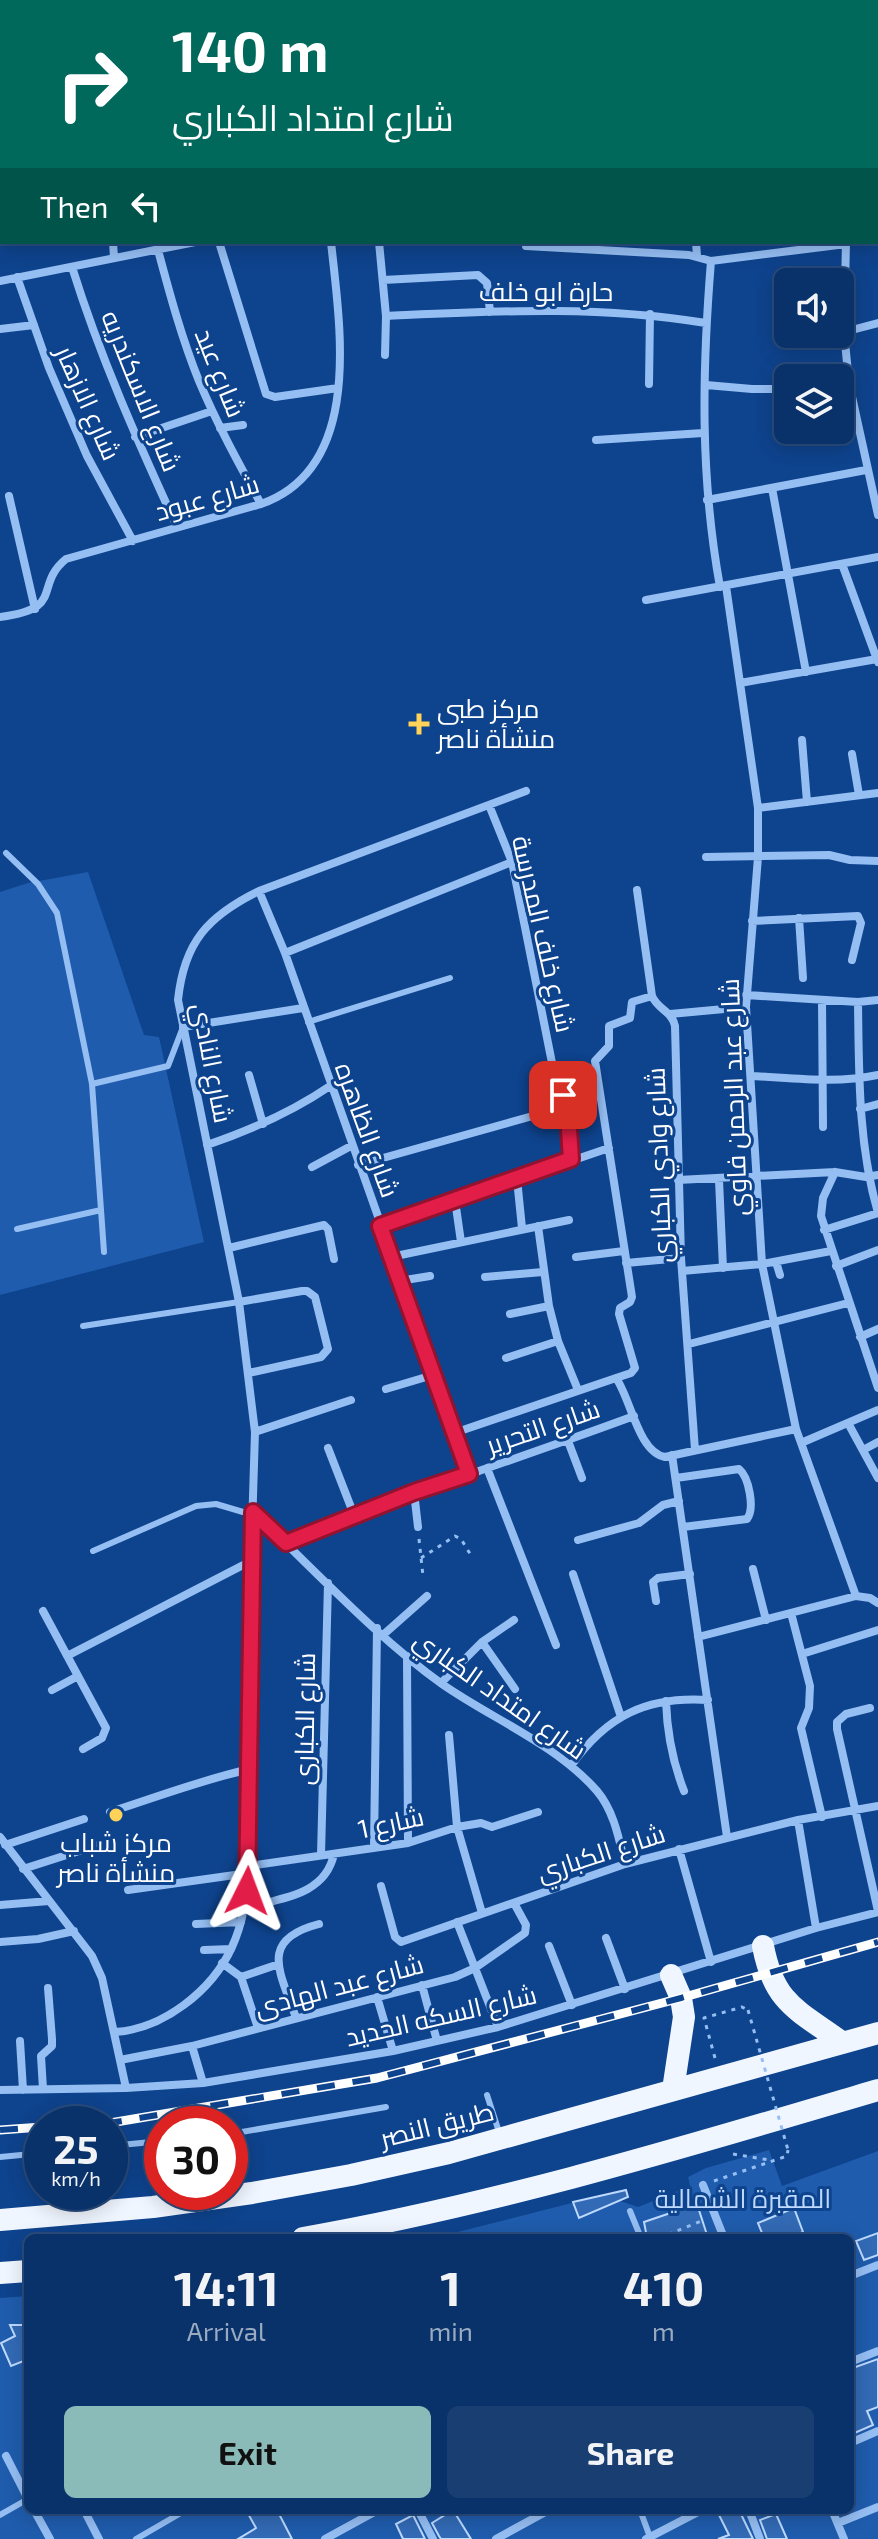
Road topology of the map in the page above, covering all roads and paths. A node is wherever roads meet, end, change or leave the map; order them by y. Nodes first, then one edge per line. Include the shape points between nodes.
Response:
1 (113, 244) edge
2 (186, 244) edge
3 (220, 244) edge
4 (331, 244) edge
5 (379, 244) edge
6 (567, 244) edge
7 (696, 244) edge
8 (838, 244) edge
9 (846, 244) edge
10 (526, 246) dead end
11 (158, 250) junction
12 (697, 256) junction
13 (114, 258) junction
14 (711, 261) junction
15 (72, 267) junction
16 (845, 268) edge
17 (17, 277) junction
18 (383, 280) junction
19 (0, 281) edge
20 (490, 312) junction
21 (650, 314) junction
22 (386, 316) junction
23 (706, 323) junction
24 (878, 323) edge
25 (34, 325) junction
26 (0, 329) edge
27 (854, 329) edge
28 (385, 355) dead end
29 (649, 384) dead end
30 (706, 385) junction
31 (338, 388) junction
32 (774, 389) edge
33 (212, 411) junction
34 (854, 423) edge
35 (243, 425) dead end
36 (220, 428) junction
37 (703, 433) junction
38 (135, 437) junction
39 (596, 440) dead end
40 (866, 470) junction
41 (878, 474) edge
42 (869, 480) junction
43 (772, 488) junction
44 (9, 496) dead end
45 (707, 500) junction
46 (261, 504) junction
47 (878, 515) edge
48 (177, 527) junction
49 (133, 541) junction
50 (878, 557) edge
51 (842, 564) junction
52 (790, 574) junction
53 (723, 587) junction
54 (646, 600) dead end
55 (35, 609) junction
56 (0, 617) edge
57 (878, 661) edge
58 (806, 672) junction
59 (740, 683) junction
60 (802, 740) dead end
61 (852, 754) dead end
62 (526, 791) dead end
63 (878, 793) edge
64 (859, 795) junction
65 (807, 802) junction
66 (489, 805) junction
67 (758, 808) junction
68 (6, 853) dead end
69 (706, 857) dead end
70 (758, 857) junction
71 (878, 861) edge
72 (512, 862) junction
73 (637, 890) dead end
74 (259, 891) junction
75 (799, 918) junction
76 (752, 921) junction
77 (285, 953) junction
78 (852, 960) dead end
79 (450, 978) dead end
80 (803, 978) dead end
81 (746, 995) junction
82 (652, 996) junction
83 (822, 1000) junction
84 (878, 1000) edge
85 (858, 1002) junction
86 (746, 1007) junction
87 (303, 1008) junction
88 (670, 1014) junction
89 (308, 1022) junction
90 (183, 1027) junction
91 (249, 1075) dead end
92 (878, 1075) edge
93 (751, 1076) junction
94 (860, 1079) junction
95 (824, 1080) junction
96 (92, 1084) junction
97 (330, 1086) junction
98 (558, 1095) junction
99 (878, 1104) edge
100 (860, 1109) junction
101 (263, 1124) junction
102 (823, 1127) dead end
103 (207, 1145) junction
104 (351, 1146) junction
105 (609, 1148) junction
106 (571, 1159) junction
107 (358, 1165) junction
108 (312, 1167) dead end
109 (835, 1172) junction
110 (878, 1175) edge
111 (755, 1177) junction
112 (867, 1177) junction
113 (517, 1179) junction
114 (678, 1180) junction
115 (719, 1180) junction
116 (455, 1200) junction
117 (101, 1210) junction
118 (878, 1213) edge
119 (569, 1220) dead end
120 (380, 1226) junction
121 (538, 1226) junction
122 (522, 1228) junction
123 (17, 1229) dead end
124 (824, 1230) junction
125 (461, 1242) junction
126 (229, 1248) junction
127 (878, 1250) edge
128 (624, 1251) junction
129 (831, 1251) junction
130 (104, 1252) dead end
131 (391, 1257) junction
132 (576, 1257) dead end
133 (681, 1258) junction
134 (334, 1259) dead end
135 (776, 1262) junction
136 (626, 1263) junction
137 (762, 1264) junction
138 (836, 1266) junction
139 (723, 1268) junction
140 (682, 1271) junction
141 (543, 1272) junction
142 (780, 1275) dead end
143 (430, 1276) dead end
144 (485, 1277) dead end
145 (399, 1281) junction
146 (239, 1302) junction
147 (848, 1303) junction
148 (549, 1306) junction
149 (510, 1314) dead end
150 (773, 1323) junction
151 (83, 1326) dead end
152 (878, 1329) edge
153 (860, 1337) junction
154 (558, 1341) junction
155 (689, 1344) junction
156 (506, 1358) dead end
157 (249, 1373) junction
158 (433, 1375) junction
159 (876, 1376) edge
160 (616, 1378) junction
161 (878, 1388) edge
162 (386, 1389) dead end
163 (578, 1390) junction
164 (351, 1400) dead end
165 (878, 1410) edge
166 (634, 1416) junction
167 (848, 1423) junction
168 (796, 1429) junction
169 (255, 1432) junction
170 (454, 1433) junction
171 (568, 1441) junction
172 (878, 1442) edge
173 (801, 1443) junction
174 (328, 1448) dead end
175 (695, 1450) junction
176 (863, 1450) junction
177 (672, 1455) junction
178 (487, 1468) junction
179 (469, 1474) junction
180 (582, 1478) dead end
181 (676, 1478) junction
182 (878, 1478) edge
183 (414, 1492) junction
184 (679, 1501) junction
185 (253, 1512) junction
186 (354, 1515) junction
187 (418, 1527) joint
188 (683, 1527) junction
189 (578, 1540) dead end
190 (286, 1543) junction
191 (93, 1551) dead end
192 (472, 1557) dead end
193 (421, 1558) junction
194 (251, 1561) junction
195 (753, 1569) dead end
196 (573, 1574) dead end
197 (690, 1574) junction
198 (423, 1576) dead end
199 (328, 1583) junction
200 (427, 1596) dead end
201 (856, 1596) junction
202 (656, 1601) dead end
203 (878, 1603) edge
204 (43, 1611) dead end
205 (791, 1613) junction
206 (514, 1620) dead end
207 (766, 1620) junction
208 (878, 1630) edge
209 (380, 1631) junction
210 (698, 1637) junction
211 (482, 1642) junction
212 (556, 1645) dead end
213 (802, 1654) junction
214 (67, 1656) junction
215 (407, 1656) junction
216 (78, 1676) junction
217 (441, 1683) junction
218 (515, 1689) dead end
219 (52, 1690) dead end
220 (708, 1700) junction
221 (666, 1701) junction
222 (870, 1708) dead end
223 (621, 1717) junction
224 (449, 1735) dead end
225 (83, 1749) dead end
226 (571, 1766) junction
227 (250, 1769) junction
228 (684, 1791) dead end
229 (878, 1806) edge
230 (855, 1810) junction
231 (110, 1812) dead end
232 (538, 1812) dead end
233 (822, 1817) junction
234 (84, 1819) dead end
235 (798, 1820) junction
236 (457, 1827) junction
237 (727, 1837) junction
238 (2, 1841) edge
239 (408, 1843) junction
240 (101, 1844) dead end
241 (374, 1848) junction
242 (679, 1849) junction
243 (334, 1854) junction
244 (321, 1855) junction
245 (625, 1864) junction
246 (23, 1869) junction
247 (249, 1870) junction
248 (381, 1886) dead end
249 (128, 1890) dead end
250 (49, 1901) junction
251 (514, 1903) junction
252 (0, 1905) edge
253 (245, 1908) junction
254 (878, 1912) edge
255 (482, 1913) junction
256 (241, 1922) junction
257 (457, 1922) junction
258 (196, 1924) dead end
259 (319, 1924) dead end
260 (816, 1928) junction
261 (74, 1931) junction
262 (606, 1938) dead end
263 (0, 1942) edge
264 (549, 1946) dead end
265 (763, 1946) junction
266 (231, 1949) junction
267 (204, 1950) dead end
268 (711, 1962) junction
269 (222, 1963) junction
270 (279, 1964) junction
271 (475, 1968) junction
272 (671, 1975) junction
273 (241, 1977) junction
274 (422, 1985) junction
275 (48, 1988) dead end
276 (625, 1989) junction
277 (377, 1997) junction
278 (572, 2005) junction
279 (296, 2018) junction
280 (498, 2027) junction
281 (258, 2028) junction
282 (115, 2032) junction
283 (878, 2033) edge
284 (20, 2041) dead end
285 (437, 2041) junction
286 (843, 2043) junction
287 (192, 2046) junction
288 (393, 2051) junction
289 (120, 2060) junction
290 (720, 2077) junction
291 (203, 2083) junction
292 (126, 2088) junction
293 (43, 2089) junction
294 (0, 2090) edge
295 (23, 2090) junction
296 (673, 2090) junction
297 (878, 2090) edge
298 (487, 2095) dead end
299 (386, 2107) dead end
300 (248, 2131) edge
301 (501, 2138) junction
302 (24, 2155) edge
303 (0, 2157) edge
304 (703, 2185) joint
305 (630, 2211) dead end
306 (715, 2215) junction
307 (0, 2220) edge
308 (326, 2234) edge
309 (639, 2234) edge
310 (669, 2234) edge
311 (722, 2234) edge
312 (878, 2265) edge
313 (24, 2271) edge
314 (0, 2273) edge
315 (854, 2274) edge
316 (878, 2351) edge
317 (854, 2360) edge
318 (878, 2431) edge
319 (854, 2441) edge
320 (6, 2456) dead end
321 (24, 2491) edge
322 (24, 2501) edge
323 (878, 2507) edge
324 (36, 2514) edge
325 (86, 2514) edge
326 (179, 2514) edge
327 (372, 2514) edge
328 (420, 2514) edge
329 (542, 2514) edge
330 (641, 2514) edge
331 (694, 2514) edge
332 (751, 2514) edge
333 (834, 2514) edge
334 (0, 2515) edge
335 (838, 2523) junction
336 (339, 2536) edge
337 (648, 2538) edge
338 (50, 2539) edge
339 (99, 2539) edge
340 (136, 2539) edge
341 (325, 2539) edge
342 (433, 2539) edge
343 (496, 2539) edge
344 (760, 2539) edge
345 (844, 2539) edge

1 - 13 street
2 - 11 street
3 - 31 street via 266,394
4 - 31 street, شارع عبود via 340,329
5 - 18 street
6 - 10 street
6 - 12 street
7 - 12 street
8 - 14 street
9 - 16 street
11 - 13 street
11 - 33 street, شارع عيد via 176,317
12 - 14 street
13 - 15 street
14 - 23 street, شارع عبد الرحمن فاوي
15 - 17 street
15 - 38 street, شارع الاسكندريه
17 - 19 street
17 - 25 street, شارع الازهار
18 - 20 street via 478,275 487,283
18 - 22 street
20 - 21 street, حارة ابو خلف
20 - 22 street, حارة ابو خلف
21 - 23 street, حارة ابو خلف
21 - 29 street
22 - 28 street
23 - 30 street, شارع عبد الرحمن فاوي
24 - 27 street
25 - 26 street
25 - 49 street, شارع الازهار via 87,456
30 - 32 street
30 - 37 street, شارع عبد الرحمن فاوي
31 - 46 street, شارع عبود via 317,462 300,483
33 - 36 street, شارع عيد
33 - 38 street
34 - 40 street
35 - 36 street
36 - 46 street, شارع عيد
37 - 39 street
37 - 45 street, شارع عبد الرحمن فاوي
38 - 48 street, شارع الاسكندريه
40 - 42 street
40 - 43 street
41 - 42 street
42 - 47 street
43 - 45 street
43 - 52 street
44 - 55 street
45 - 53 street, شارع عبد الرحمن فاوي
46 - 48 street, شارع عبود
48 - 49 street, شارع عبود
49 - 55 street, شارع عبود via 66,559 55,568 47,597
50 - 51 street
51 - 52 street
51 - 57 street
52 - 53 street
52 - 58 street
53 - 54 street
53 - 59 street, شارع عبد الرحمن فاوي
55 - 56 street
57 - 58 street
58 - 59 street
59 - 67 street, شارع عبد الرحمن فاوي
60 - 65 street
61 - 64 street
62 - 66 street, شارع النادي
63 - 64 street
64 - 65 street
65 - 67 street
66 - 72 street, شارع خلف المدرسة
66 - 74 street, شارع النادي
67 - 70 street, شارع عبد الرحمن فاوي
68 - 96 lane via 38,884 57,913
69 - 70 street
70 - 71 street via 829,855
70 - 76 street, شارع عبد الرحمن فاوي
72 - 77 street
72 - 98 street, شارع خلف المدرسة
73 - 82 street
74 - 77 street, شارع الظاهره
74 - 90 street, شارع النادي via 218,914 188,953 178,1000
75 - 76 street
75 - 78 street via 858,916
75 - 80 street
76 - 81 street, شارع عبد الرحمن فاوي
77 - 87 street, شارع الظاهره
79 - 89 lane
81 - 83 street
81 - 86 street, شارع عبد الرحمن فاوي
82 - 88 street
82 - 105 street via 632,1002 630,1018 609,1026 609,1046 595,1061
83 - 85 street
83 - 95 street
84 - 85 street
85 - 94 street
86 - 88 street
86 - 93 street, شارع عبد الرحمن فاوي
87 - 89 street, شارع الظاهره
87 - 90 street
88 - 114 street, شارع وادي الكباري via 675,1026
89 - 97 street, شارع الظاهره
90 - 96 lane via 168,1066
90 - 103 street, شارع النادي
91 - 101 street
92 - 94 street
93 - 95 street
93 - 111 street, شارع عبد الرحمن فاوي
94 - 95 street
94 - 100 street
95 - 102 street
96 - 117 lane
97 - 101 street
97 - 104 street, شارع الظاهره
98 - 106 street, شارع خلف المدرسة via 567,1098
98 - 107 street via 547,1112
99 - 100 street
100 - 112 street
101 - 103 street
103 - 126 street, شارع النادي
104 - 107 street, شارع الظاهره
104 - 108 street
105 - 106 street
105 - 128 street
106 - 113 street
107 - 120 street, شارع الظاهره
109 - 111 street
109 - 112 street
109 - 124 street via 820,1209
110 - 112 street
111 - 115 street
111 - 137 street, شارع عبد الرحمن فاوي
112 - 118 street
113 - 116 street
113 - 122 street
114 - 115 street
114 - 133 street, شارع وادي الكباري
115 - 139 street
116 - 120 street
116 - 125 street
117 - 123 lane
117 - 130 lane
118 - 124 street
119 - 121 street
120 - 131 street, شارع الظاهره
121 - 122 street
121 - 141 street
122 - 125 street
124 - 129 street
125 - 131 street
126 - 134 street via 324,1225
126 - 146 street, شارع النادي
127 - 138 street
128 - 132 street
128 - 136 street
129 - 135 street
129 - 138 street
131 - 145 street, شارع الظاهره
133 - 136 street
133 - 140 street, شارع وادي الكباري
135 - 137 street
135 - 142 street
136 - 160 street via 632,1297 619,1314 635,1368
137 - 139 street
137 - 150 street, شارع عبد الرحمن فاوي
138 - 147 street
139 - 140 street
140 - 155 street, شارع وادي الكباري
141 - 144 street
141 - 148 street
143 - 145 street
145 - 158 street, شارع الظاهره
146 - 151 lane
146 - 157 street, شارع النادي
146 - 157 street via 312,1293 328,1349 321,1357
147 - 150 street
147 - 153 street
148 - 149 street
148 - 154 street
150 - 155 street
150 - 168 street, شارع عبد الرحمن فاوي
152 - 153 street
153 - 159 street
154 - 156 street
154 - 163 street
155 - 175 street, شارع وادي الكباري
157 - 169 street, شارع النادي
158 - 162 street
158 - 170 street, شارع الظاهره
159 - 161 street
160 - 163 street
160 - 166 street
163 - 170 street
164 - 169 street
165 - 167 street
166 - 171 street, شارع التحرير
166 - 177 street via 650,1451
167 - 173 street
167 - 176 street
168 - 173 street, شارع عبد الرحمن فاوي
168 - 175 street
169 - 185 street, شارع النادي
170 - 179 street, شارع الظاهره
171 - 178 street, شارع التحرير
171 - 180 street
172 - 176 street
173 - 201 street, شارع عبد الرحمن فاوي
174 - 186 street
175 - 177 street
176 - 182 street
177 - 181 street
178 - 179 street, شارع التحرير
178 - 212 street
179 - 183 street, شارع التحرير
181 - 184 street
181 - 188 street via 739,1469 751,1510 747,1519
183 - 186 street, شارع التحرير
183 - 187 street
184 - 188 street
184 - 189 street via 663,1505 639,1523
185 - 190 street, شارع امتداد الكباري
185 - 191 lane via 216,1504 196,1506
185 - 194 street, شارع النادي
186 - 190 street, شارع التحرير
187 - 193 path
188 - 197 street
190 - 199 street, شارع امتداد الكباري
192 - 193 path via 455,1536
193 - 198 path
194 - 214 street
194 - 227 street, شارع النادي
195 - 207 street
196 - 223 street
197 - 202 street via 658,1578 653,1582
197 - 210 street
199 - 209 street, شارع امتداد الكباري
199 - 244 street, شارع الكبارى
200 - 209 street
201 - 203 street
201 - 205 street
204 - 214 street
205 - 207 street
205 - 213 street
206 - 211 street
207 - 210 street
208 - 213 street
209 - 215 street, شارع امتداد الكباري
209 - 241 street
210 - 220 street
211 - 217 street
211 - 218 street
213 - 233 street via 811,1697 801,1728
214 - 216 street
215 - 217 street, شارع امتداد الكباري
215 - 239 street
216 - 219 street
216 - 225 street via 106,1731
217 - 226 street, شارع امتداد الكباري
220 - 221 street
220 - 237 street
221 - 223 street
221 - 228 street via 667,1732
222 - 230 street via 837,1722
223 - 226 street via 601,1730
224 - 236 street
226 - 245 street, شارع امتداد الكباري via 598,1793 617,1827
227 - 231 street
227 - 247 street, شارع النادي
229 - 230 street, شارع الكباري
230 - 233 street, شارع الكباري
230 - 254 street
232 - 236 street, شارع 1 via 492,1827
233 - 235 street, شارع الكباري
234 - 238 street
235 - 237 street, شارع الكباري
235 - 260 street
236 - 239 street, شارع 1
236 - 255 street
237 - 242 street, شارع الكباري
238 - 246 street
239 - 241 street, شارع 1
240 - 246 street
241 - 243 street, شارع 1
242 - 245 street, شارع الكباري
242 - 268 street
243 - 244 street, شارع 1
243 - 253 street via 329,1871 312,1888
244 - 247 street, شارع 1
245 - 251 street, شارع الكباري
246 - 250 street
247 - 249 street, شارع 1
247 - 253 street, شارع النادي
248 - 257 street, شارع الكباري via 401,1942
250 - 252 street
250 - 261 street
251 - 255 street, شارع الكباري
251 - 271 street, شارع عبد الهادى via 525,1933
253 - 256 street, شارع النادي
254 - 260 street, شارع السكه الحديد
255 - 257 street, شارع الكباري
256 - 258 street
256 - 266 street, شارع النادي
257 - 271 street
259 - 270 street via 286,1937
260 - 265 street, شارع السكه الحديد
261 - 263 street
261 - 282 street via 102,1978
262 - 276 street
264 - 278 street
265 - 268 street, شارع السكه الحديد
265 - 286 highway via 768,1973 783,1997
266 - 267 street
266 - 269 street, شارع النادي
268 - 272 street, شارع السكه الحديد
269 - 273 street
269 - 282 street, شارع النادي via 180,2008 144,2028
270 - 273 street
270 - 279 street
271 - 274 street, شارع عبد الهادى
271 - 280 street
272 - 276 street, شارع السكه الحديد
272 - 296 highway via 684,2017
273 - 281 street
274 - 277 street, شارع عبد الهادى
274 - 285 street
275 - 293 street via 52,2046 41,2056
276 - 278 street, شارع السكه الحديد
277 - 279 street, شارع عبد الهادى
277 - 288 street
278 - 280 street, شارع السكه الحديد
279 - 281 street, شارع عبد الهادى
280 - 285 street, شارع السكه الحديد
281 - 287 street, شارع عبد الهادى
282 - 289 street
283 - 286 highway, طريق النصر
284 - 295 street
285 - 288 street, شارع السكه الحديد
286 - 290 highway, طريق النصر
287 - 289 street, شارع عبد الهادى
287 - 291 street
288 - 291 street, شارع السكه الحديد
289 - 292 street
290 - 296 highway, طريق النصر
290 - 304 path, bridge via 704,2018 742,2007 748,2010 788,2150 787,2156
291 - 292 street, شارع السكه الحديد
292 - 293 street, شارع السكه الحديد
293 - 295 street, شارع السكه الحديد
294 - 295 street, شارع السكه الحديد
296 - 301 highway, طريق النصر
297 - 308 highway via 612,2167
298 - 301 lane
299 - 300 lane
301 - 307 highway, طريق النصر via 252,2193
302 - 303 lane
304 - 306 street
305 - 309 lane
306 - 310 path
306 - 311 street
312 - 315 street
313 - 314 highway
316 - 317 street
318 - 319 street
320 - 321 street
322 - 334 lane
323 - 335 street
324 - 338 street
325 - 339 street
326 - 340 lane
327 - 336 street
328 - 342 street
329 - 343 street
330 - 337 lane
331 - 337 street
332 - 344 street
333 - 335 street
335 - 345 street
336 - 341 street

